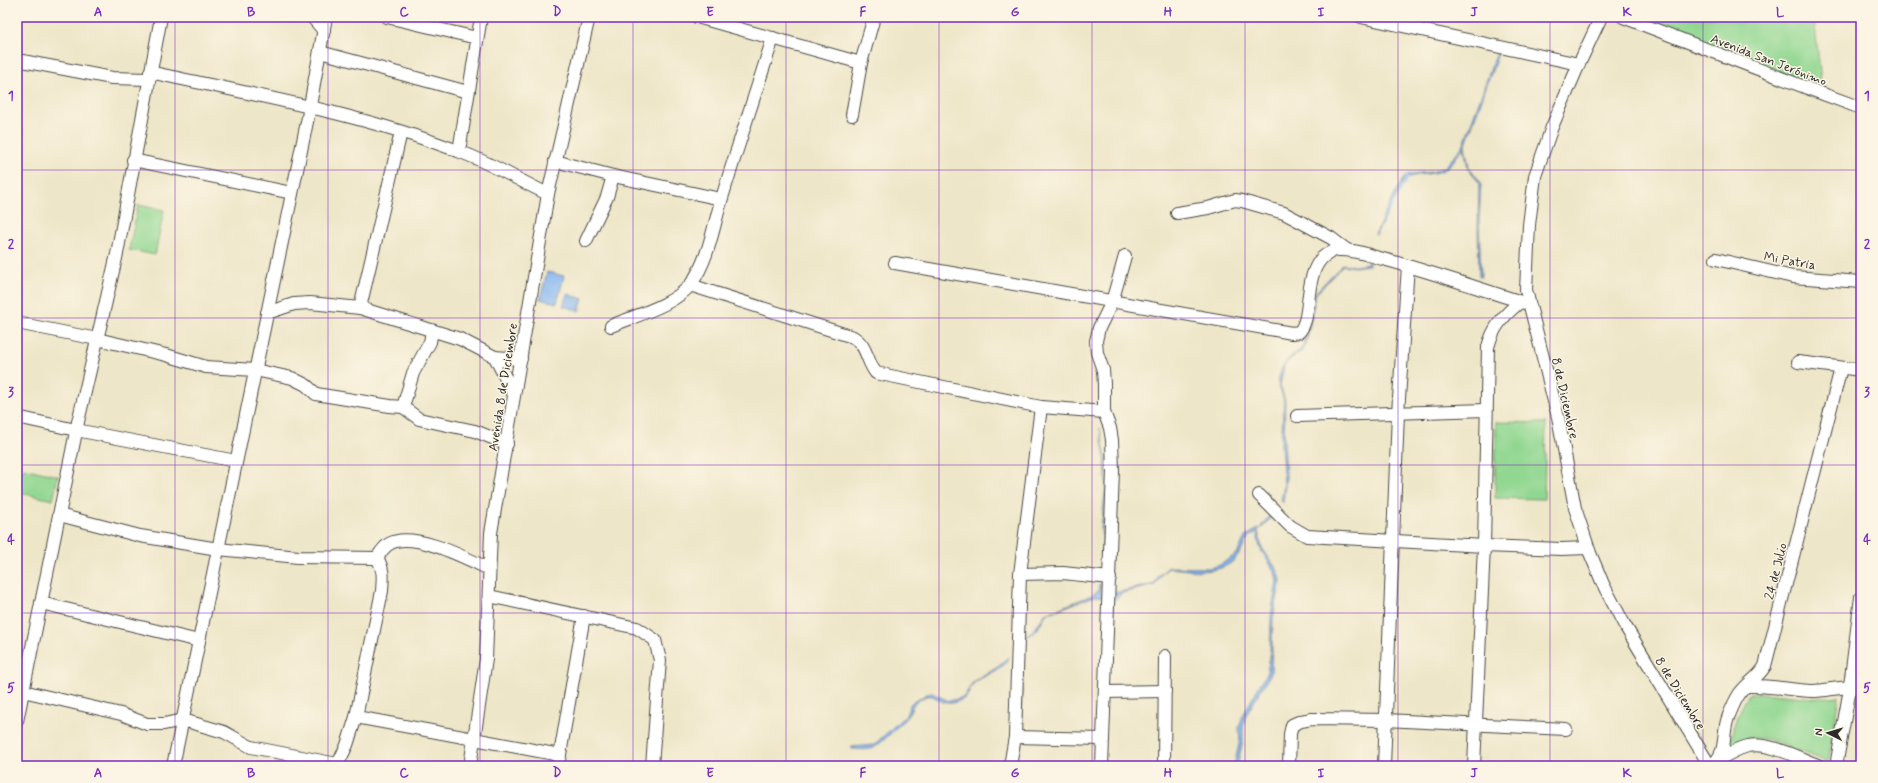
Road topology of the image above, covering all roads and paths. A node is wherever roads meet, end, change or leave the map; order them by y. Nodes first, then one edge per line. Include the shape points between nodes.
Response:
1 (161, 17) edge
2 (312, 17) edge
3 (326, 17) edge
4 (387, 17) edge
5 (480, 17) edge
6 (589, 17) edge
7 (697, 17) edge
8 (874, 17) edge
9 (1361, 17) edge
10 (1601, 17) edge
11 (1622, 17) edge
12 (324, 31) junction
13 (477, 38) junction
14 (773, 38) junction
15 (320, 52) junction
16 (17, 60) edge
17 (861, 63) junction
18 (1579, 64) junction
19 (149, 76) junction
20 (468, 92) junction
21 (310, 107) junction
22 (1861, 108) edge
23 (852, 115) dead end
24 (401, 132) junction
25 (459, 151) junction
26 (133, 160) junction
27 (555, 162) junction
28 (612, 176) junction
29 (292, 193) junction
30 (548, 194) junction
31 (721, 199) junction
32 (1177, 212) dead end
33 (586, 241) dead end
34 (1347, 250) junction
35 (1125, 256) dead end
36 (1716, 259) dead end
37 (895, 263) dead end
38 (1408, 266) junction
39 (1861, 282) edge
40 (690, 284) junction
41 (1112, 302) junction
42 (1524, 303) junction
43 (360, 308) junction
44 (268, 313) junction
45 (17, 323) edge
46 (611, 326) dead end
47 (432, 331) junction
48 (97, 339) junction
49 (495, 357) junction
50 (521, 359) junction
51 (1798, 362) dead end
52 (1841, 368) junction
53 (255, 370) junction
54 (1861, 370) edge
55 (514, 395) junction
56 (403, 406) junction
57 (1041, 407) junction
58 (1486, 410) junction
59 (1104, 412) junction
60 (1398, 413) junction
61 (1297, 416) dead end
62 (17, 417) edge
63 (76, 430) junction
64 (507, 444) junction
65 (236, 461) junction
66 (1259, 495) dead end
67 (59, 515) junction
68 (1392, 542) junction
69 (1484, 546) junction
70 (1588, 548) junction
71 (218, 549) junction
72 (377, 558) junction
73 (488, 569) junction
74 (1020, 574) junction
75 (1110, 578) junction
76 (489, 596) junction
77 (1861, 597) edge
78 (41, 603) junction
79 (584, 616) junction
80 (199, 641) junction
81 (1165, 656) dead end
82 (1748, 686) junction
83 (1855, 687) edge
84 (1106, 692) junction
85 (1165, 692) junction
86 (20, 698) edge
87 (356, 717) junction
88 (183, 720) junction
89 (1385, 720) junction
90 (17, 721) edge
91 (1476, 725) junction
92 (1566, 729) dead end
93 (1015, 737) junction
94 (475, 739) junction
95 (1103, 739) junction
96 (559, 760) edge
97 (1713, 764) edge
98 (337, 765) edge
99 (173, 766) edge
100 (470, 766) edge
101 (652, 766) edge
102 (1010, 766) edge
103 (1102, 766) edge
104 (1164, 766) edge
105 (1289, 766) edge
106 (1384, 766) edge
107 (1474, 766) edge
108 (1820, 766) edge
109 (1836, 766) edge

1 - 19 street
2 - 12 street
3 - 12 street
4 - 13 street
5 - 13 street
6 - 27 street, Avenida 8 de Diciembre
7 - 14 street
8 - 17 street
9 - 18 street
10 - 18 street, 8 de Diciembre
11 - 22 street, Avenida San Jerónimo
12 - 15 street
13 - 20 street
14 - 17 street
14 - 31 street
15 - 20 street
15 - 21 street
16 - 19 street via 112,78
17 - 23 street
18 - 42 street, 8 de Diciembre via 1552,127 1536,176 1531,204
19 - 21 street
19 - 26 street
20 - 25 street
21 - 24 street
21 - 29 street
24 - 25 street
24 - 43 street
25 - 30 street
26 - 29 street
26 - 48 street
27 - 28 street
27 - 30 street, Avenida 8 de Diciembre
28 - 31 street
28 - 33 street via 607,197
29 - 44 street
30 - 50 street, Avenida 8 de Diciembre
31 - 40 street via 706,254
32 - 34 street via 1208,208 1235,200 1242,201 1284,213 1331,238
34 - 38 street
34 - 41 street via 1327,253 1321,260 1310,281 1302,329 1296,333
35 - 41 street
36 - 39 street, Mi Patria via 1793,277
37 - 41 street
38 - 42 street
38 - 60 street
40 - 46 street via 665,303
40 - 57 street via 853,337 860,341 866,350 870,366 876,373
41 - 59 street via 1099,328 1096,341 1103,370
42 - 58 street via 1503,316 1491,336 1488,347
42 - 70 street, 8 de Diciembre via 1558,417 1575,508
43 - 44 street via 310,303 294,304
43 - 47 street
44 - 53 street
45 - 48 street
47 - 49 street via 460,339
47 - 56 street via 430,342 413,373
48 - 53 street via 206,367
48 - 63 street
49 - 50 street
49 - 55 street
50 - 55 street, Avenida 8 de Diciembre
51 - 52 street
52 - 54 street
52 - 82 street, 24 de Julio via 1765,666
53 - 56 street via 292,378 316,394
53 - 65 street
55 - 64 street, Avenida 8 de Diciembre
56 - 64 street via 419,419 475,431
57 - 59 street
57 - 74 street
58 - 60 street
58 - 69 street
59 - 75 street via 1112,440
60 - 61 street
60 - 68 street
62 - 63 street
63 - 65 street
63 - 67 street
64 - 73 street, Avenida 8 de Diciembre via 491,533
65 - 71 street
66 - 68 street via 1290,526 1307,536
67 - 71 street via 140,536
67 - 78 street
68 - 69 street
68 - 89 street
69 - 70 street
69 - 91 street
70 - 97 street, 8 de Diciembre via 1624,624
71 - 72 street via 298,557
71 - 80 street
72 - 73 street via 388,544 403,539 461,556
72 - 87 street via 384,574 382,591
73 - 76 street, Avenida 8 de Diciembre
74 - 75 street via 1063,573
74 - 93 street
75 - 84 street
76 - 79 street
76 - 94 street, Avenida 8 de Diciembre via 486,659
77 - 83 street
78 - 80 street
78 - 86 street
79 - 96 street
79 - 101 street via 637,628 655,640 660,660
80 - 88 street
81 - 85 street
82 - 83 street via 1813,691
82 - 97 street, 24 de Julio via 1740,693 1728,717 1722,752
83 - 109 street
84 - 85 street
84 - 95 street
85 - 104 street
86 - 88 street via 121,714 148,724
86 - 90 street
87 - 94 street
87 - 98 street
88 - 98 street via 224,732 251,747
88 - 99 street
89 - 91 street
89 - 105 street via 1300,721 1292,725
89 - 106 street
91 - 92 street
91 - 107 street
93 - 95 street
93 - 102 street
94 - 96 street
94 - 100 street, Avenida 8 de Diciembre
95 - 103 street
97 - 108 street via 1747,746 1759,746

